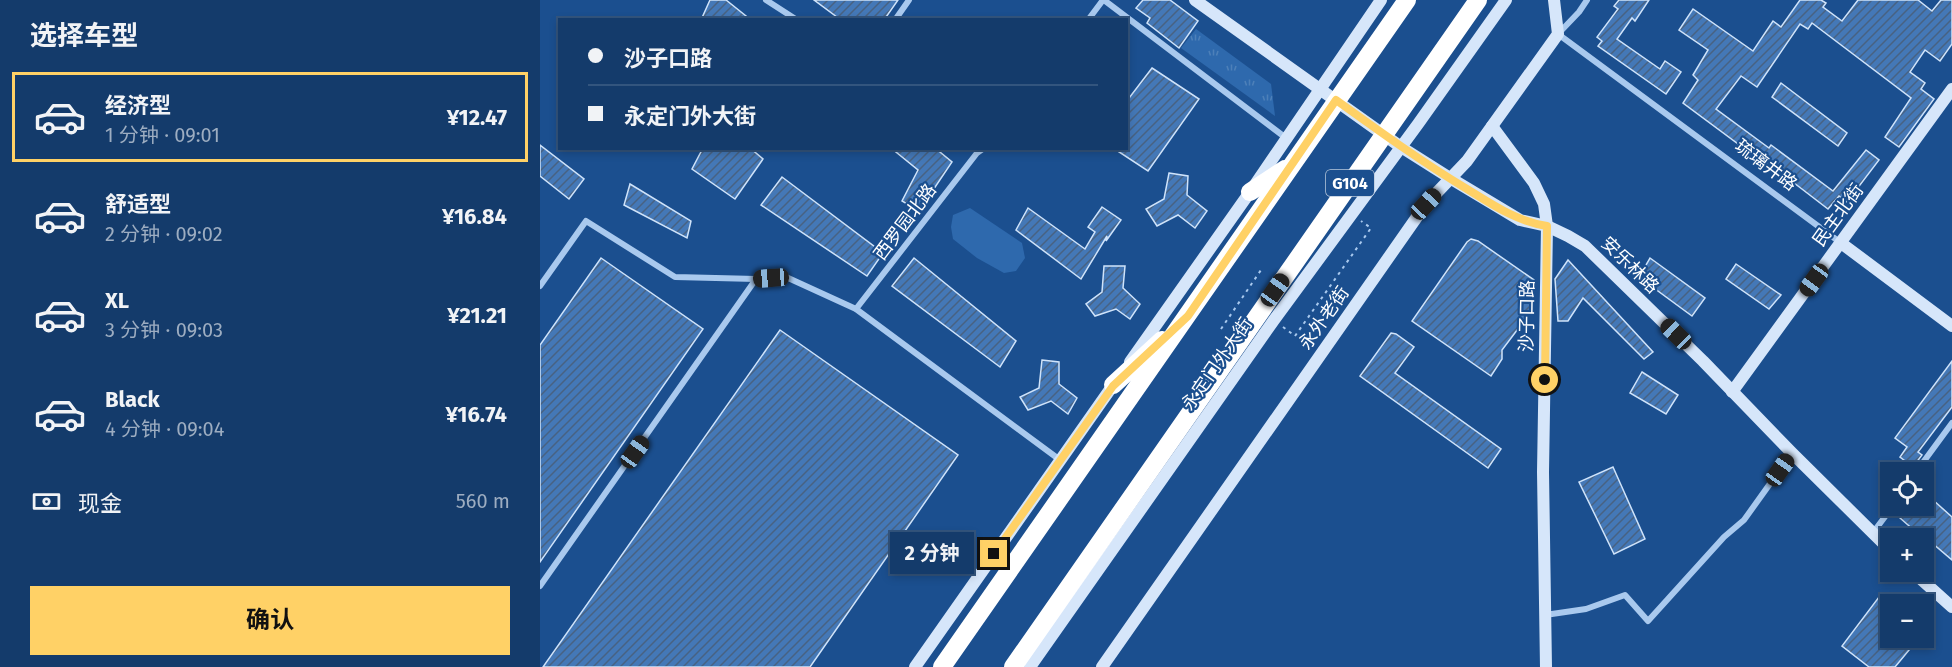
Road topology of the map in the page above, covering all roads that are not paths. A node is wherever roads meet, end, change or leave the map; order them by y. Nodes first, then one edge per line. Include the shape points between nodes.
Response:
1 (766, 0) edge
2 (909, 0) edge
3 (1104, 0) edge
4 (1195, 0) edge
5 (1381, 0) edge
6 (1407, 0) edge
7 (1478, 0) edge
8 (1506, 0) edge
9 (1554, 0) edge
10 (1587, 0) edge
11 (794, 18) edge
12 (896, 18) edge
13 (1090, 18) edge
14 (1128, 18) edge
15 (1128, 18) edge
16 (1558, 34) junction
17 (1319, 88) junction
18 (1952, 89) edge
19 (1336, 100) junction
20 (1492, 126) junction
21 (1384, 135) junction
22 (1286, 138) junction
23 (1401, 147) junction
24 (974, 151) edge
25 (1292, 165) junction
26 (1450, 178) junction
27 (1250, 192) junction
28 (1547, 226) junction
29 (1841, 243) junction
30 (756, 279) junction
31 (540, 286) edge
32 (856, 309) junction
33 (1188, 316) junction
34 (1952, 326) edge
35 (1113, 386) junction
36 (1732, 392) junction
37 (1952, 423) edge
38 (1792, 453) junction
39 (1060, 460) junction
40 (1923, 462) edge
41 (1886, 516) edge
42 (1872, 534) junction
43 (1880, 541) edge
44 (1924, 582) edge
45 (540, 586) edge
46 (1952, 607) edge
47 (1545, 615) junction
48 (915, 667) edge
49 (942, 667) edge
50 (1013, 667) edge
51 (1030, 667) edge
52 (1102, 667) edge
53 (1546, 667) edge

1 - 11 street
2 - 12 street
3 - 13 street
3 - 14 street
4 - 17 street, 安乐林路
5 - 17 street
6 - 19 highway
7 - 21 highway, 永定门外大街 / G104
8 - 23 street, 永定门外大街
9 - 16 street
10 - 16 street, 永外老街
15 - 22 street
16 - 20 street, 永外老街
16 - 29 street, 琉璃井路
17 - 19 street, 安乐林路
17 - 22 street
18 - 29 street, 民主北街
19 - 21 street, 安乐林路
19 - 25 highway
20 - 26 street, 永外老街
20 - 28 street, 沙子口路 via 1534,183 1544,204
21 - 23 street, 安乐林路
21 - 50 highway, 永定门外大街 / G104
22 - 27 street
23 - 26 street, 安乐林路
23 - 51 street, 永定门外大街
24 - 32 street, 西罗园北路
25 - 27 highway
25 - 33 highway
26 - 28 street, 安乐林路 via 1520,220
26 - 52 street, 永外老街 via 1426,204
27 - 35 street
28 - 36 street, 安乐林路 via 1585,246
28 - 47 street, 沙子口路
29 - 34 street, 琉璃井路
29 - 36 street, 民主北街
30 - 31 street via 675,277 586,221
30 - 32 street via 786,277
30 - 45 street
32 - 39 street
33 - 35 highway
33 - 49 highway
35 - 39 street
36 - 38 street, 安乐林路
37 - 40 street
38 - 42 street, 安乐林路
38 - 47 street via 1744,520 1648,621 1624,595 1586,609
39 - 48 street
41 - 42 street
42 - 43 street, 安乐林路
44 - 46 street
47 - 53 street, 沙子口路

